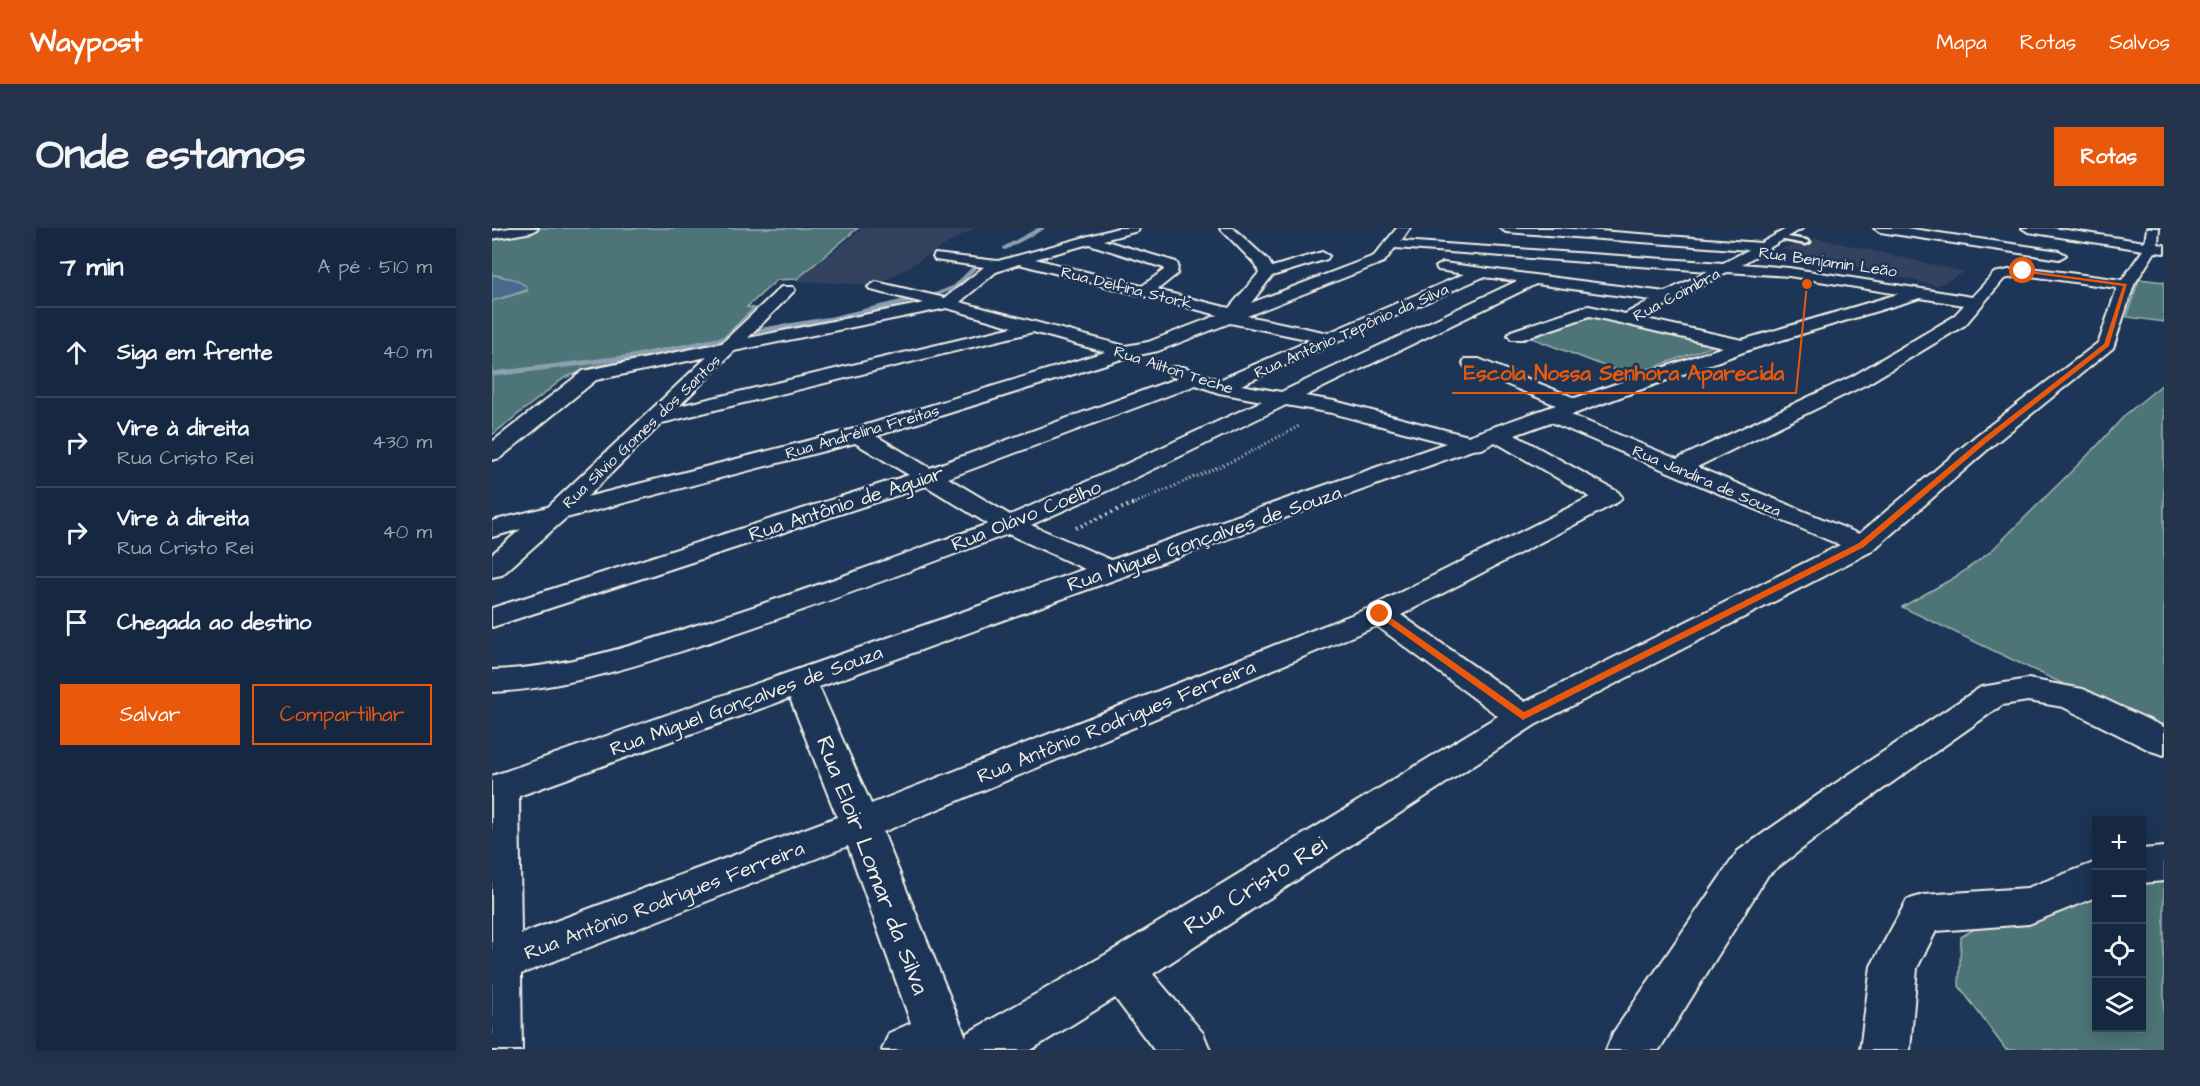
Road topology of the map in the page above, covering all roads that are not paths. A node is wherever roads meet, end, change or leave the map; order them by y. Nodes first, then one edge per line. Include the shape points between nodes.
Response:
1 (532, 228) edge
2 (1132, 228) edge
3 (1226, 228) edge
4 (1404, 228) edge
5 (1506, 228) edge
6 (1535, 228) edge
7 (1880, 228) edge
8 (2028, 228) edge
9 (1555, 231) junction
10 (492, 235) edge
11 (1802, 235) edge
12 (1092, 241) junction
13 (1771, 243) junction
14 (1390, 244) junction
15 (2148, 253) edge
16 (1322, 255) dead end
17 (940, 257) dead end
18 (2072, 257) dead end
19 (1379, 259) junction
20 (1021, 260) junction
21 (1402, 262) dead end
22 (998, 265) junction
23 (1425, 265) dead end
24 (1727, 267) junction
25 (1482, 272) junction
26 (1267, 273) junction
27 (1534, 279) junction
28 (876, 286) dead end
29 (787, 290) dead end
30 (1146, 291) junction
31 (1919, 293) junction
32 (1665, 297) junction
33 (1974, 302) junction
34 (947, 303) junction
35 (1230, 316) junction
36 (1627, 320) junction
37 (1033, 327) junction
38 (1517, 335) dead end
39 (1332, 339) junction
40 (1743, 346) junction
41 (727, 348) junction
42 (1116, 350) junction
43 (1472, 363) dead end
44 (1208, 383) junction
45 (1284, 399) junction
46 (1564, 411) junction
47 (654, 418) junction
48 (858, 435) junction
49 (1486, 439) junction
50 (492, 453) edge
51 (1676, 468) junction
52 (931, 476) junction
53 (580, 489) junction
54 (555, 514) junction
55 (1009, 525) junction
56 (492, 529) edge
57 (1862, 545) junction
58 (492, 570) edge
59 (1110, 570) junction
60 (1380, 614) junction
61 (492, 618) edge
62 (492, 681) edge
63 (800, 681) junction
64 (1523, 717) junction
65 (2164, 742) edge
66 (496, 790) edge
67 (860, 825) junction
68 (2164, 864) edge
69 (2146, 866) edge
70 (2092, 881) edge
71 (495, 964) edge
72 (1121, 970) junction
73 (931, 1045) edge
74 (497, 1050) edge
75 (985, 1050) edge
76 (1185, 1050) edge
77 (1631, 1050) edge
78 (1885, 1050) edge

1 - 10 street
2 - 12 street
3 - 26 street via 1263,263
4 - 14 street
5 - 9 street
6 - 9 street
7 - 18 street
8 - 15 street
9 - 13 street
11 - 13 street, Rua Coimbra
12 - 20 street
12 - 30 street via 1171,265 1172,271
13 - 24 street, Rua Coimbra
14 - 19 street
14 - 24 street, Rua Benjamin Leão
15 - 33 street via 2012,271 1999,276
15 - 57 street, Rua Cristo Rei via 2107,344 1985,440
16 - 26 street
17 - 22 street
19 - 21 street
19 - 35 street, Rua Andrélina Freitas
20 - 22 street
20 - 30 street, Rua Delfina Stork
22 - 34 street
23 - 25 street
24 - 31 street, Rua Benjamin Leão via 1789,272
24 - 32 street, Rua Coimbra
25 - 27 street
25 - 39 street, Rua Antônio Tepônio da Silva
26 - 35 street
27 - 32 street
27 - 45 street, Rua Olávo Coelho
28 - 34 street, Rua Ailton Teche
29 - 41 street, Rua Sílvio Gomes dos Santos
30 - 35 street, Rua Delfina Stork
31 - 33 street, Rua Benjamin Leão
31 - 40 street, Rua Miguel Gonçalves de Souza
32 - 36 street, Rua Coimbra
33 - 51 street via 1959,321 1860,380
34 - 37 street, Rua Ailton Teche
34 - 41 street
35 - 39 street
35 - 42 street, Rua Andrélina Freitas via 1152,347
36 - 38 street via 1588,311
36 - 40 street, Rua Coimbra
37 - 42 street, Rua Ailton Teche
37 - 47 street
39 - 44 street, Rua Antônio Tepônio da Silva
40 - 46 street, Rua Miguel Gonçalves de Souza
41 - 47 street, Rua Sílvio Gomes dos Santos
41 - 50 street via 590,375
42 - 44 street, Rua Ailton Teche
42 - 48 street, Rua Andrélina Freitas
42 - 53 street, Rua Andrélina Freitas
43 - 46 street, Rua Jandira de Souza
44 - 45 street, Rua Ailton Teche
44 - 52 street, Rua Antônio de Aguiar
45 - 49 street, Rua Ailton Teche
45 - 55 street, Rua Olávo Coelho
46 - 49 street, Rua Miguel Gonçalves de Souza
46 - 51 street, Rua Jandira de Souza
47 - 53 street, Rua Sílvio Gomes dos Santos
48 - 52 street
48 - 54 street, Rua Andrélina Freitas
49 - 59 street, Rua Miguel Gonçalves de Souza
49 - 60 street, Rua Antônio Rodrigues Ferreira via 1609,497
51 - 57 street, Rua Jandira de Souza
52 - 55 street
52 - 61 street, Rua Antônio de Aguiar
53 - 54 street, Rua Sílvio Gomes dos Santos
54 - 56 street, Rua Andrélina Freitas
54 - 58 street, Rua Sílvio Gomes dos Santos
55 - 59 street
55 - 62 street, Rua Olávo Coelho via 786,607 628,658 525,680
57 - 64 street, Rua Cristo Rei
59 - 63 street, Rua Miguel Gonçalves de Souza
60 - 64 street
60 - 67 street, Rua Antônio Rodrigues Ferreira
63 - 66 street, Rua Miguel Gonçalves de Souza
63 - 67 street, Rua Eloir Lomar da Silva
64 - 72 street, Rua Cristo Rei
65 - 77 street via 2070,697 2028,690 1993,695 1832,804 1753,863
66 - 71 street
67 - 71 street, Rua Antônio Rodrigues Ferreira
67 - 73 street, Rua Eloir Lomar da Silva
68 - 69 street
70 - 78 street via 2029,906 1923,913 1894,966
71 - 74 street
72 - 75 street, Rua Cristo Rei
72 - 76 street

